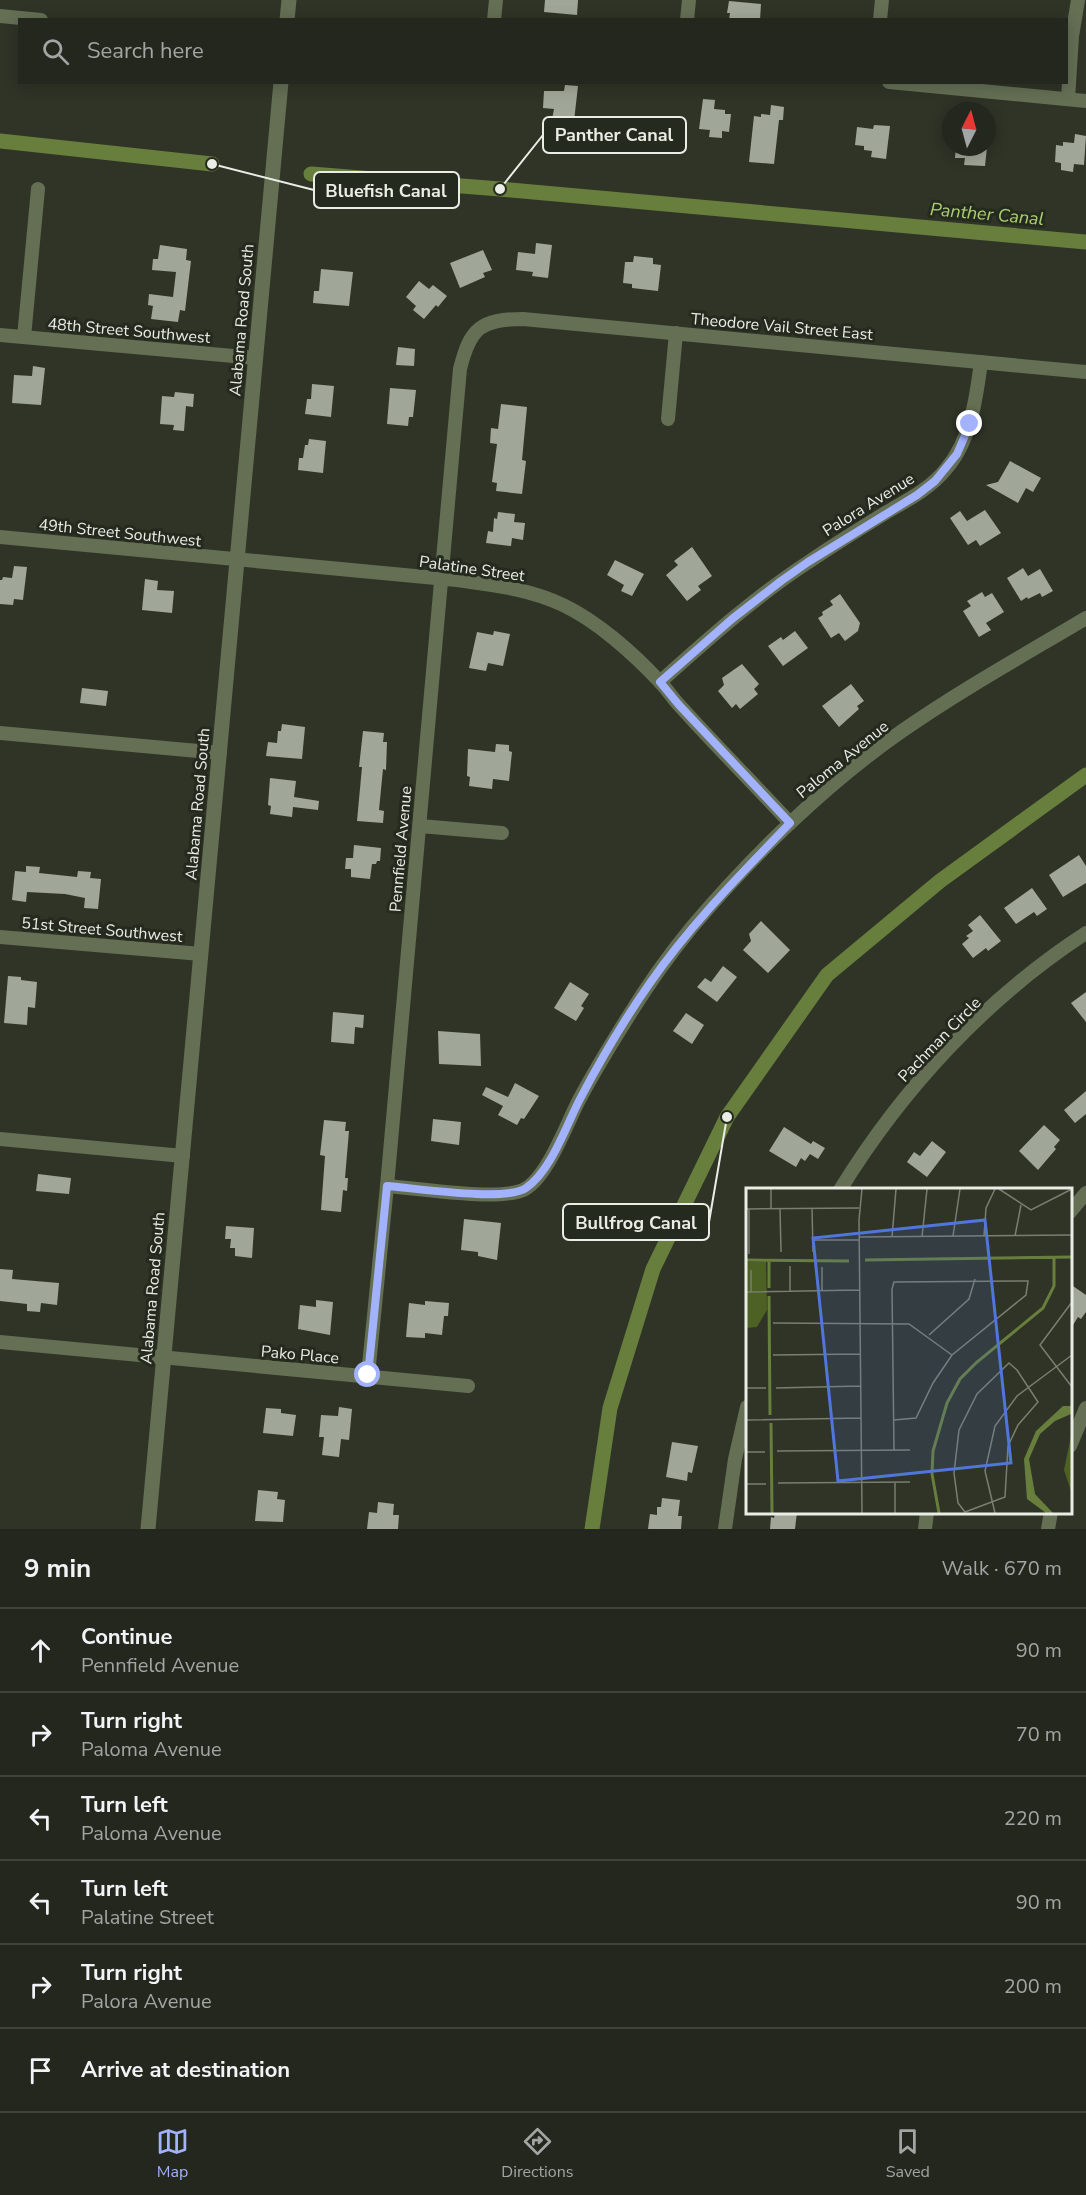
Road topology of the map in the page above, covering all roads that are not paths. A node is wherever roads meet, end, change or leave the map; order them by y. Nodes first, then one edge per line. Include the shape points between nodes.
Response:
1 (289, 0) edge
2 (496, 0) edge
3 (689, 0) edge
4 (882, 0) edge
5 (1078, 0) edge
6 (0, 16) edge
7 (20, 18) edge
8 (287, 18) edge
9 (494, 18) edge
10 (687, 18) edge
11 (880, 18) edge
12 (281, 84) edge
13 (910, 84) edge
14 (1068, 99) junction
15 (1086, 101) edge
16 (38, 189) dead end
17 (477, 330) joint
18 (676, 333) junction
19 (0, 335) edge
20 (24, 337) junction
21 (256, 358) junction
22 (981, 362) junction
23 (1086, 372) edge
24 (668, 418) dead end
25 (0, 537) edge
26 (238, 561) junction
27 (442, 579) junction
28 (1086, 618) edge
29 (660, 682) junction
30 (0, 733) edge
31 (220, 753) junction
32 (790, 823) junction
33 (420, 826) junction
34 (502, 833) dead end
35 (1086, 933) edge
36 (0, 937) edge
37 (201, 954) junction
38 (0, 1139) edge
39 (183, 1156) junction
40 (387, 1186) junction
41 (841, 1188) edge
42 (1086, 1193) edge
43 (1071, 1211) edge
44 (0, 1342) edge
45 (164, 1359) junction
46 (368, 1375) junction
47 (468, 1386) dead end
48 (1086, 1408) edge
49 (746, 1411) edge
50 (1071, 1444) edge
51 (927, 1514) edge
52 (1051, 1514) edge
53 (148, 1529) edge
54 (725, 1529) edge
55 (925, 1529) edge
56 (1048, 1529) edge

1 - 8 street
2 - 9 street
3 - 10 street
4 - 11 street
5 - 14 street
6 - 7 street
12 - 21 street, Alabama Road South
13 - 14 street
14 - 15 street
16 - 20 street
17 - 18 street, Theodore Vail Street East via 492,321 523,319
17 - 27 street, Pennfield Avenue via 465,347 460,369
18 - 22 street, Theodore Vail Street East
18 - 24 street
19 - 20 street, 48th Street Southwest
20 - 21 street, 48th Street Southwest
21 - 26 street, Alabama Road South
22 - 23 street, Theodore Vail Street East
22 - 29 street, Palora Avenue via 965,439 935,481 781,581
25 - 26 street, 49th Street Southwest
26 - 27 street, Palatine Street
26 - 31 street, Alabama Road South
27 - 29 street, Palatine Street via 516,590 564,605 588,619
27 - 33 street, Pennfield Avenue
28 - 32 street, Paloma Avenue via 900,733
29 - 32 street, Palatine Street
30 - 31 street
31 - 37 street, Alabama Road South
32 - 40 street, Paloma Avenue via 691,928 651,982 580,1098 545,1168 526,1188 505,1194
33 - 34 street
33 - 40 street, Pennfield Avenue
35 - 41 street, Pachman Circle via 1056,953 974,1022 883,1125
36 - 37 street, 51st Street Southwest
37 - 39 street, Alabama Road South
38 - 39 street
39 - 45 street, Alabama Road South
40 - 46 street, Pennfield Avenue
42 - 43 street
44 - 45 street, Pako Place
45 - 46 street, Pako Place
45 - 53 street, Alabama Road South
46 - 47 street, Pako Place
48 - 50 street
49 - 54 street
51 - 55 street
52 - 56 street

